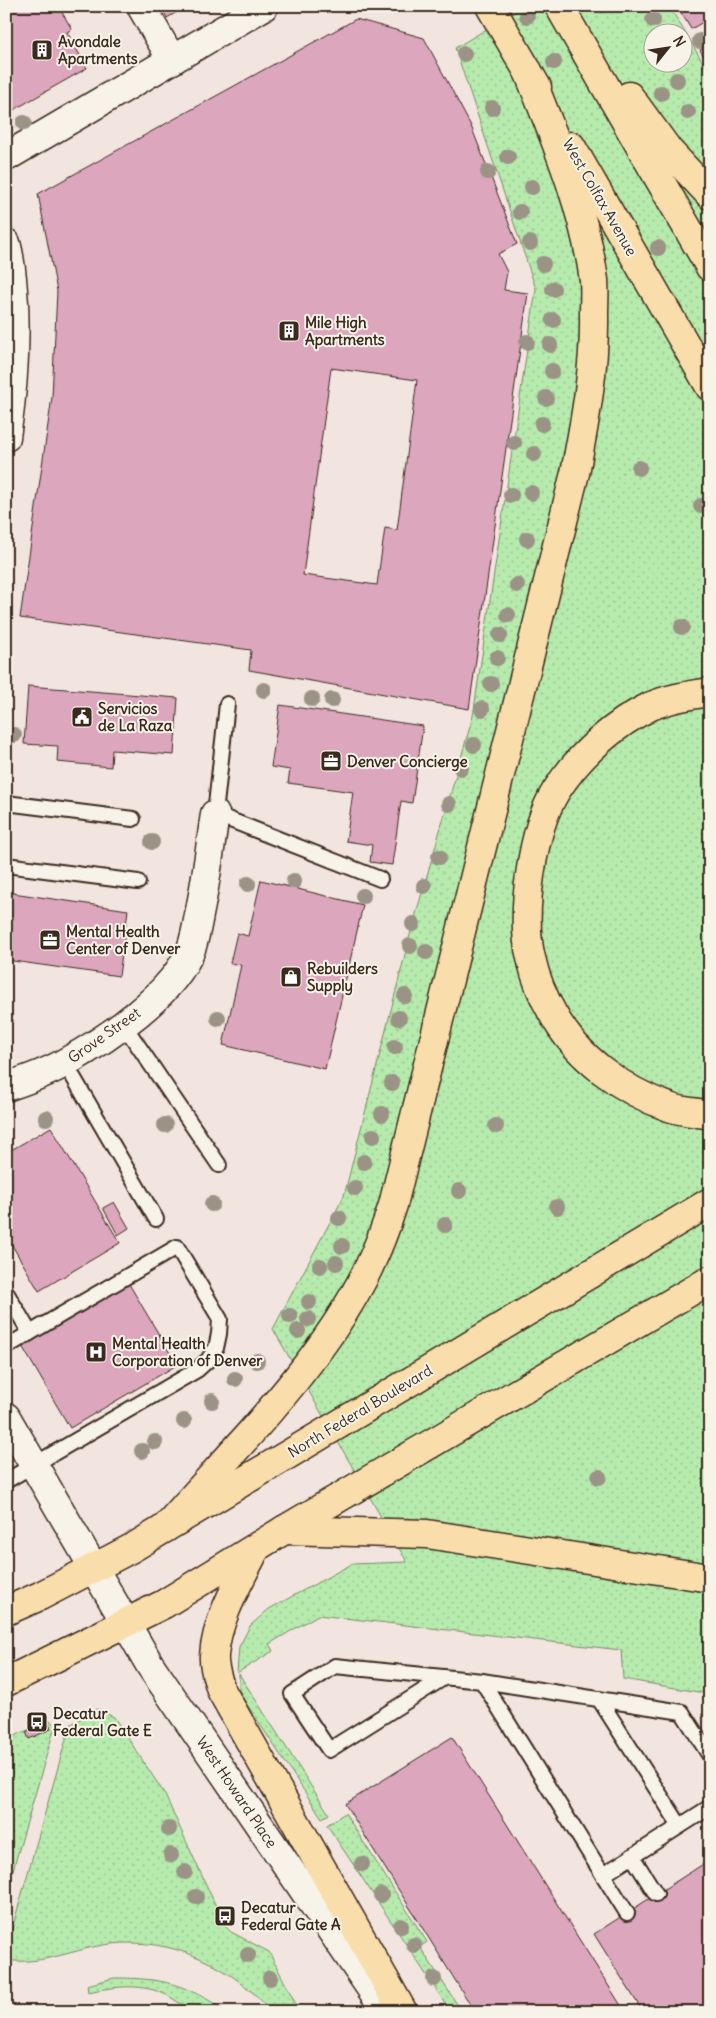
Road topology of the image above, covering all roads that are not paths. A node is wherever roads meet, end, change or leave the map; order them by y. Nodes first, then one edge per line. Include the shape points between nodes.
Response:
1 (141, 6) edge
2 (264, 6) edge
3 (490, 6) edge
4 (559, 6) edge
5 (569, 6) edge
6 (172, 60) junction
7 (528, 71) junction
8 (6, 157) edge
9 (710, 195) edge
10 (6, 242) edge
11 (710, 267) edge
12 (710, 387) edge
13 (6, 437) edge
14 (710, 692) edge
15 (227, 704) dead end
16 (6, 803) edge
17 (216, 814) junction
18 (133, 819) dead end
19 (6, 865) edge
20 (380, 878) dead end
21 (138, 882) dead end
22 (124, 1025) junction
23 (65, 1063) junction
24 (6, 1087) edge
25 (710, 1115) edge
26 (219, 1165) dead end
27 (710, 1202) edge
28 (156, 1219) dead end
29 (710, 1280) edge
30 (6, 1292) edge
31 (30, 1333) junction
32 (6, 1346) edge
33 (6, 1417) edge
34 (34, 1465) junction
35 (6, 1481) edge
36 (165, 1528) junction
37 (284, 1530) junction
38 (256, 1548) junction
39 (94, 1569) junction
40 (710, 1578) edge
41 (6, 1611) edge
42 (125, 1623) junction
43 (445, 1678) junction
44 (482, 1681) junction
45 (6, 1682) edge
46 (599, 1699) junction
47 (710, 1756) edge
48 (710, 1807) edge
49 (680, 1826) junction
50 (632, 1856) junction
51 (603, 1874) junction
52 (656, 1894) dead end
53 (628, 1913) dead end
54 (387, 2012) edge
55 (402, 2012) edge

1 - 6 street
2 - 6 street
3 - 7 main road, West Colfax Avenue
4 - 11 main road
5 - 9 main road via 668,151
6 - 8 street
7 - 12 main road, West Colfax Avenue
7 - 36 main road via 569,176 584,229 594,282 591,374 575,473 393,1205 367,1270 325,1338 289,1387
10 - 13 street via 11,261 15,334 13,391
14 - 25 main road via 652,706 626,721 600,740 555,792 539,834 530,876 527,925 530,956 541,988 553,1015 572,1041 630,1090 670,1108
15 - 17 lane
16 - 18 lane
17 - 20 lane
17 - 22 street, Grove Street via 191,949 170,981
19 - 21 lane
22 - 23 street, Grove Street
22 - 26 lane
23 - 24 street, Grove Street
23 - 28 lane
27 - 36 main road, North Federal Boulevard
29 - 37 main road
30 - 31 lane
31 - 32 lane
31 - 34 lane via 177,1247 220,1319 216,1348 197,1370
33 - 34 street, West Howard Place
34 - 35 lane
34 - 39 street, West Howard Place
36 - 39 main road, North Federal Boulevard
37 - 38 main road
37 - 40 main road via 427,1534
38 - 42 main road via 164,1604
38 - 55 main road via 221,1624 215,1647 215,1672 221,1690
39 - 41 main road, North Federal Boulevard
39 - 42 street, West Howard Place
42 - 45 main road
42 - 54 street, West Howard Place via 150,1665
43 - 43 lane via 335,1666 292,1694 329,1750
43 - 44 lane
44 - 46 lane
44 - 51 lane
46 - 47 lane via 682,1712
46 - 49 lane
48 - 49 lane
49 - 50 lane
50 - 51 lane
50 - 52 lane
51 - 53 lane

